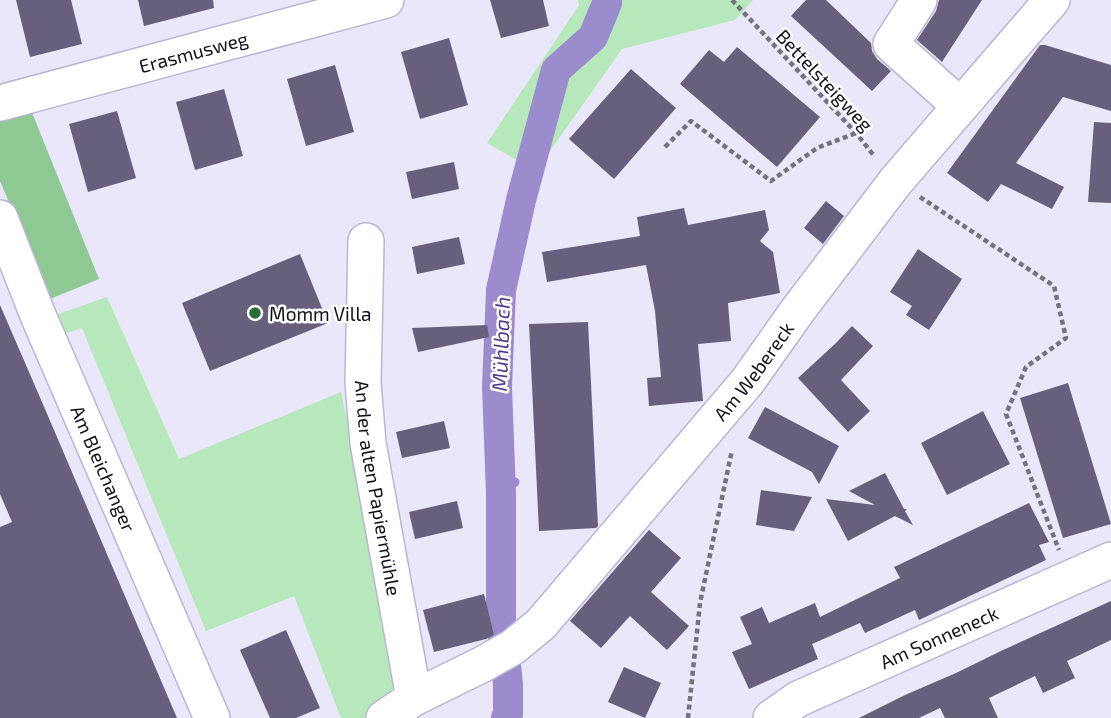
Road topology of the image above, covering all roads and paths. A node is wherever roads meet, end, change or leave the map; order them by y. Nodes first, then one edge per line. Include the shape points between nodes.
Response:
1 (386, 0) edge
2 (732, 0) edge
3 (919, 0) edge
4 (1052, 0) edge
5 (0, 103) edge
6 (960, 106) junction
7 (856, 133) junction
8 (665, 147) dead end
9 (896, 181) junction
10 (0, 218) edge
11 (366, 241) dead end
12 (734, 441) dead end
13 (1111, 559) edge
14 (1069, 578) junction
15 (414, 698) junction
16 (212, 718) edge
17 (384, 718) edge
18 (688, 718) edge
19 (771, 718) edge

1 - 5 street, Erasmusweg
2 - 7 path, Bettelsteigweg
3 - 6 street via 891,44
4 - 6 street, Am Webereck
6 - 9 street, Am Webereck
7 - 8 path via 817,148 771,181 691,121
7 - 9 path, Bettelsteigweg
9 - 14 path, Bettelsteigweg via 1054,286 1066,338 1026,367 1006,414
9 - 15 street, Am Webereck via 747,382 541,624 513,648
10 - 16 street, Am Bleichanger
11 - 15 street, An der alten Papiermühle via 363,383 368,443
12 - 18 path via 700,603
13 - 14 street, Am Sonneneck
14 - 19 street, Am Sonneneck via 798,699
15 - 17 street

